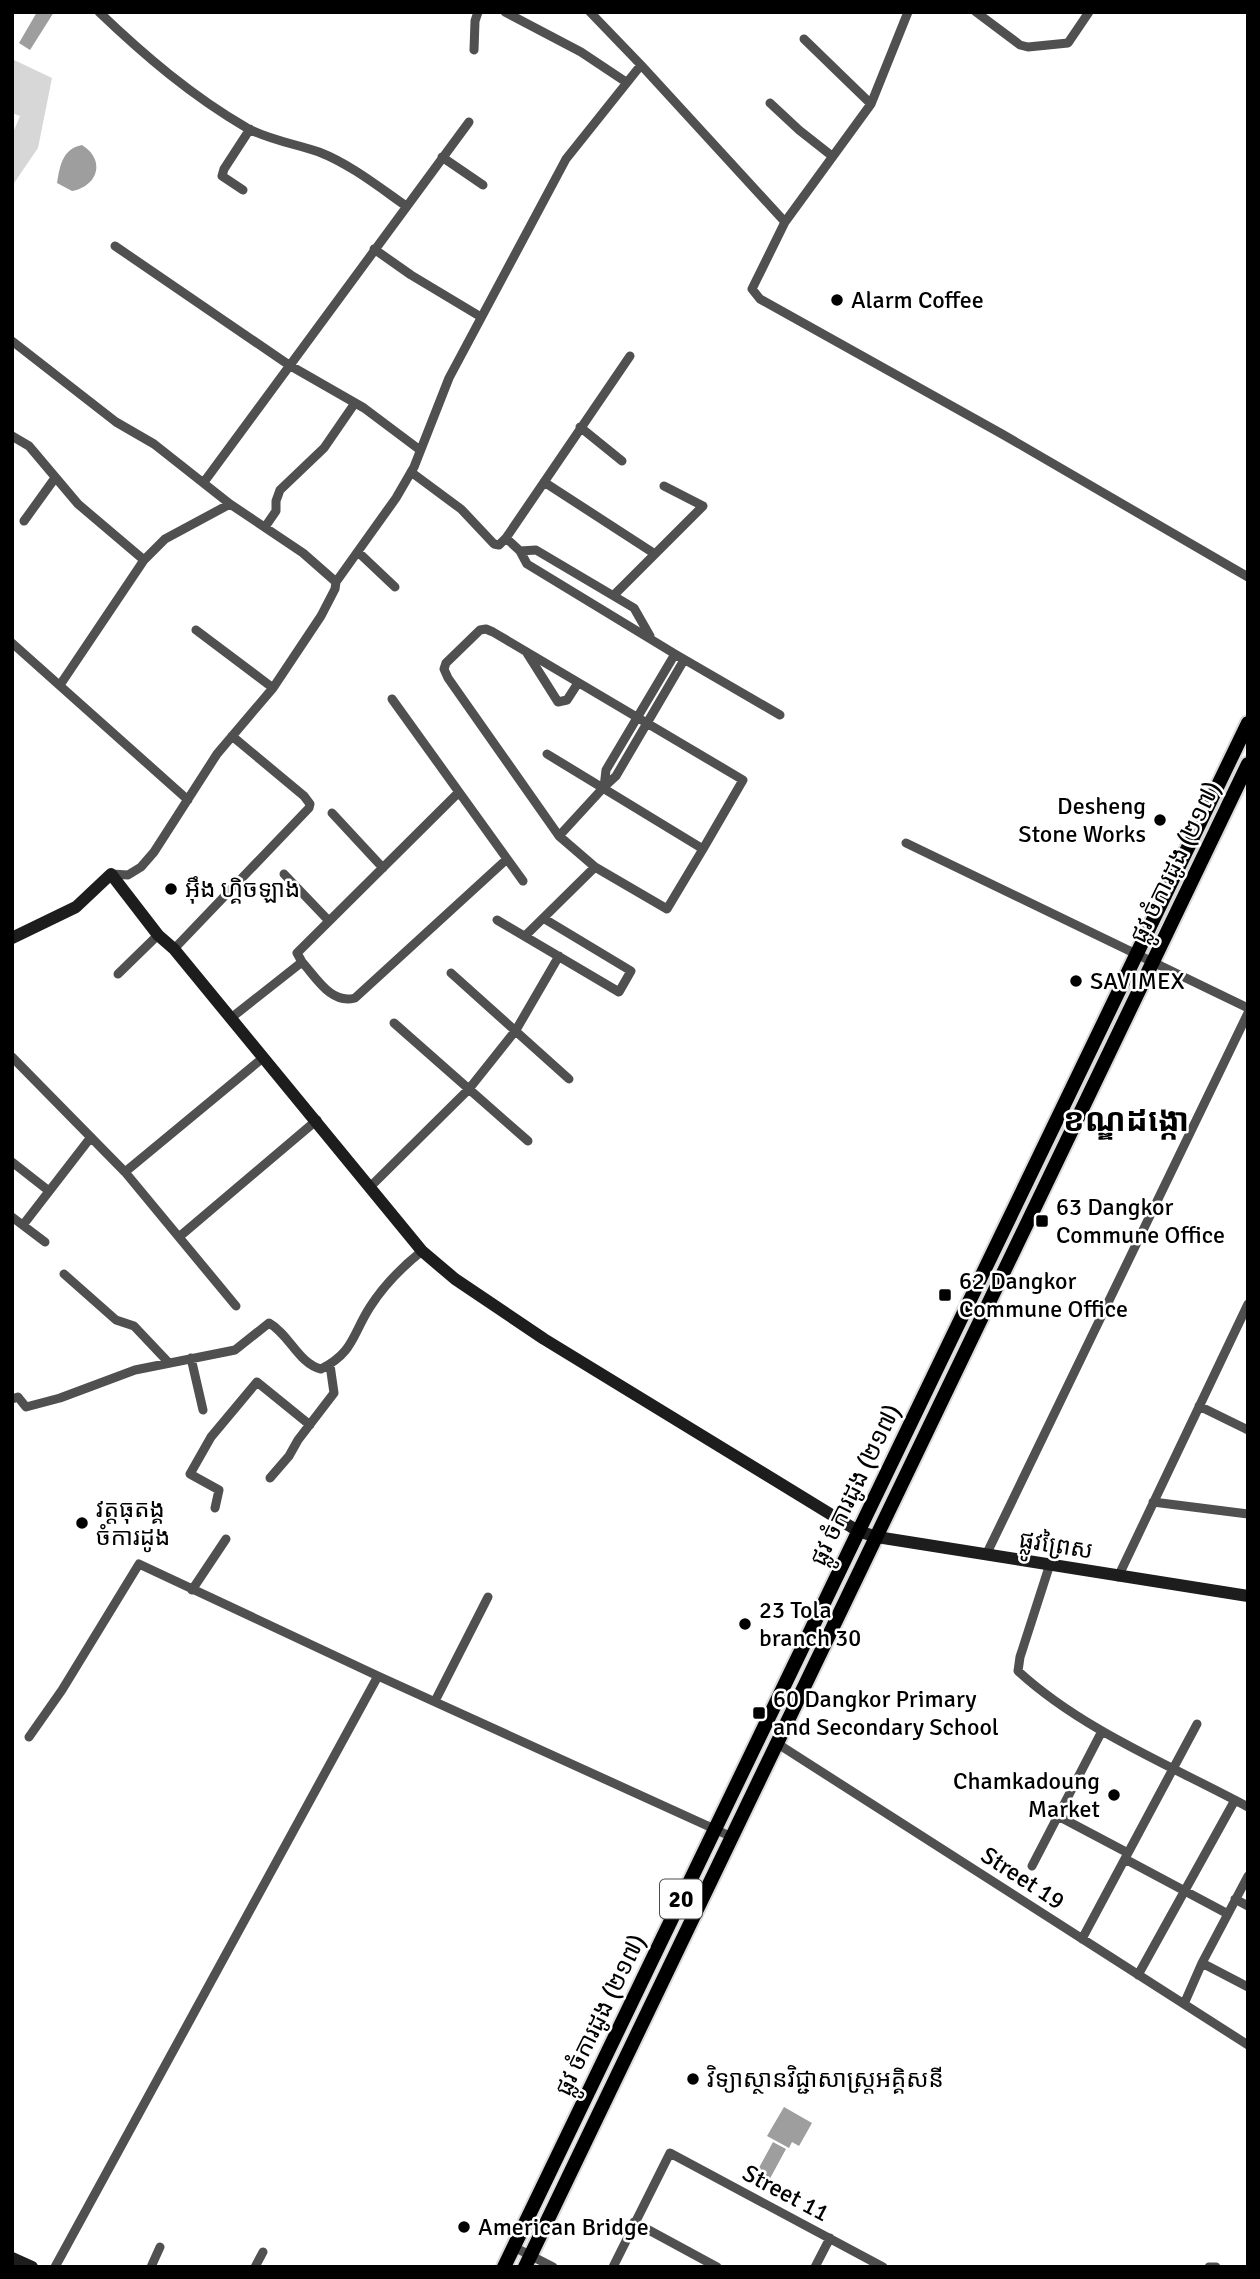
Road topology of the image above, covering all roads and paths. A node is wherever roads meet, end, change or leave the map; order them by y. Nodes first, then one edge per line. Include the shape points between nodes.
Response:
1 (99, 12) edge
2 (478, 12) edge
3 (505, 12) edge
4 (590, 12) edge
5 (908, 12) edge
6 (976, 12) edge
7 (1089, 12) edge
8 (804, 39) dead end
9 (474, 50) dead end
10 (641, 65) junction
11 (626, 82) junction
12 (770, 103) dead end
13 (871, 104) junction
14 (469, 122) dead end
15 (250, 129) junction
16 (832, 156) junction
17 (442, 157) junction
18 (483, 185) dead end
19 (243, 190) dead end
20 (406, 206) junction
21 (785, 222) junction
22 (115, 247) dead end
23 (374, 249) junction
24 (481, 317) junction
25 (12, 341) edge
26 (630, 356) dead end
27 (289, 365) junction
28 (355, 403) junction
29 (580, 427) junction
30 (12, 436) edge
31 (420, 450) junction
32 (622, 461) dead end
33 (411, 472) junction
34 (55, 478) junction
35 (204, 482) junction
36 (544, 482) junction
37 (664, 486) dead end
38 (230, 503) junction
39 (24, 521) dead end
40 (265, 527) junction
41 (506, 538) junction
42 (520, 551) junction
43 (358, 552) junction
44 (655, 554) junction
45 (144, 561) junction
46 (1248, 577) edge
47 (336, 582) junction
48 (395, 587) dead end
49 (614, 595) junction
50 (196, 630) dead end
51 (652, 639) junction
52 (12, 643) edge
53 (526, 652) junction
54 (675, 654) junction
55 (684, 660) junction
56 (578, 683) junction
57 (60, 685) junction
58 (273, 688) junction
59 (392, 699) dead end
60 (780, 715) dead end
61 (638, 719) junction
62 (1248, 723) edge
63 (648, 725) junction
64 (232, 736) junction
65 (547, 754) dead end
66 (1248, 764) edge
67 (604, 787) junction
68 (458, 793) junction
69 (188, 800) junction
70 (332, 813) dead end
71 (559, 836) junction
72 (906, 843) dead end
73 (703, 849) junction
74 (507, 859) junction
75 (595, 867) junction
76 (383, 868) junction
77 (111, 874) junction
78 (284, 874) dead end
79 (523, 881) dead end
80 (544, 918) junction
81 (497, 920) dead end
82 (329, 921) junction
83 (158, 935) junction
84 (525, 936) junction
85 (12, 938) edge
86 (174, 949) junction
87 (1136, 954) junction
88 (559, 956) junction
89 (302, 962) junction
90 (1152, 962) junction
91 (452, 973) dead end
92 (118, 974) dead end
93 (1248, 1011) edge
94 (231, 1018) junction
95 (394, 1023) dead end
96 (516, 1030) junction
97 (12, 1057) edge
98 (264, 1057) junction
99 (569, 1079) dead end
100 (469, 1089) junction
101 (317, 1121) junction
102 (91, 1137) junction
103 (528, 1141) dead end
104 (12, 1161) edge
105 (125, 1172) junction
106 (369, 1188) junction
107 (49, 1191) junction
108 (12, 1217) edge
109 (23, 1225) junction
110 (179, 1237) junction
111 (45, 1242) dead end
112 (422, 1251) junction
113 (64, 1274) dead end
114 (1248, 1304) edge
115 (236, 1306) dead end
116 (191, 1358) junction
117 (169, 1363) junction
118 (330, 1365) junction
119 (14, 1396) edge
120 (1199, 1406) junction
121 (203, 1410) dead end
122 (310, 1424) junction
123 (1248, 1430) edge
124 (270, 1478) dead end
125 (1153, 1502) junction
126 (215, 1508) dead end
127 (1248, 1514) edge
128 (858, 1531) junction
129 (877, 1537) junction
130 (226, 1539) dead end
131 (986, 1555) junction
132 (1051, 1564) junction
133 (1118, 1577) junction
134 (192, 1590) junction
135 (1248, 1596) edge
136 (488, 1597) dead end
137 (378, 1676) junction
138 (435, 1702) junction
139 (1197, 1724) dead end
140 (1102, 1731) junction
141 (29, 1737) dead end
142 (778, 1744) junction
143 (1173, 1767) junction
144 (1235, 1800) junction
145 (1248, 1807) edge
146 (1058, 1816) junction
147 (715, 1829) junction
148 (732, 1836) junction
149 (1126, 1856) junction
150 (1032, 1866) dead end
151 (1248, 1876) edge
152 (1185, 1891) junction
153 (1235, 1899) junction
154 (1248, 1906) edge
155 (1228, 1914) junction
156 (1082, 1939) junction
157 (1202, 1963) junction
158 (1138, 1975) junction
159 (1248, 1987) edge
160 (1184, 2004) junction
161 (1248, 2045) edge
162 (634, 2222) junction
163 (830, 2238) junction
164 (160, 2247) dead end
165 (263, 2252) dead end
166 (12, 2258) edge
167 (509, 2258) edge
168 (526, 2262) edge
169 (32, 2267) edge
170 (55, 2267) edge
171 (151, 2267) edge
172 (255, 2267) edge
173 (553, 2267) edge
174 (612, 2267) edge
175 (717, 2267) edge
176 (815, 2267) edge
177 (883, 2267) edge

1 - 15 street via 155,65
2 - 9 street
3 - 11 street
4 - 10 street
5 - 13 street
6 - 7 street via 1028,47 1068,43
8 - 13 street
10 - 11 street
10 - 21 street
11 - 24 street via 566,159
12 - 16 street
13 - 16 street
14 - 17 street
15 - 19 street via 222,176
15 - 20 street via 321,153
16 - 21 street
17 - 18 street
17 - 20 street
20 - 23 street
21 - 46 street via 752,289 760,299
22 - 27 street
23 - 24 street
23 - 27 street
24 - 31 street via 449,378
25 - 35 street via 116,422
26 - 29 street
27 - 28 street
27 - 35 street
28 - 31 street
28 - 40 street via 324,448 280,490 276,511
29 - 32 street
29 - 36 street
30 - 34 street via 29,446
31 - 33 street
33 - 41 street via 461,509 494,544
33 - 43 street
34 - 39 street
34 - 45 street
35 - 38 street
36 - 41 street
36 - 44 street
37 - 44 street via 703,506
38 - 40 street
38 - 45 street via 165,539
40 - 47 street
41 - 42 street
42 - 49 street via 536,550
42 - 51 street via 527,564
43 - 47 street
43 - 48 street
44 - 49 street
45 - 57 street
47 - 58 street via 321,616
49 - 51 street via 634,608
50 - 58 street
51 - 54 street
52 - 57 street
53 - 56 street
53 - 56 street via 558,702 567,699
53 - 71 street via 481,629 446,663 445,670
54 - 55 street
54 - 61 street
55 - 60 street
55 - 63 street
56 - 61 street
57 - 69 street
58 - 64 street
59 - 68 street
61 - 63 street
61 - 67 street via 606,770
62 - 87 main road, ផ្លូវ ចំការដូង (២១៧) / 20
63 - 67 street
63 - 73 street via 743,780
64 - 69 street
64 - 86 street via 304,796 309,808
65 - 67 street
66 - 90 main road, ផ្លូវ ចំការដូង (២១៧) / 20
67 - 71 street
67 - 73 street
68 - 74 street
68 - 76 street
69 - 77 street via 141,867 128,875
70 - 76 street
71 - 75 street
72 - 87 street
73 - 75 street via 667,909
74 - 79 street
74 - 89 street via 355,998 336,998
75 - 80 street
76 - 82 street
77 - 83 street, ផ្លូវព្រៃស
77 - 85 street via 76,907
78 - 82 street
80 - 84 street
80 - 88 street via 631,971 619,992
81 - 84 street
82 - 89 street via 296,953
83 - 86 street, ផ្លូវព្រៃស
83 - 92 street
84 - 88 street
86 - 94 street, ផ្លូវព្រៃស
87 - 90 street
87 - 128 main road, ផ្លូវ ចំការដូង (២១៧) / 20
88 - 96 street
89 - 94 street
90 - 93 street
90 - 129 main road, ផ្លូវ ចំការដូង (២១៧) / 20
91 - 96 street
93 - 131 street
94 - 98 street, ផ្លូវព្រៃស
95 - 100 street
96 - 99 street
96 - 100 street
97 - 102 street
98 - 101 street, ផ្លូវព្រៃស
98 - 105 street
100 - 103 street
100 - 106 street
101 - 106 street, ផ្លូវព្រៃស
101 - 110 street
102 - 105 street
102 - 107 street
104 - 107 street
105 - 110 street
106 - 112 street, ផ្លូវព្រៃស
107 - 109 street
108 - 109 street
109 - 111 street
110 - 115 street
112 - 118 street via 384,1287 352,1345
112 - 128 street, ផ្លូវព្រៃស via 544,1339
113 - 117 street via 116,1320 134,1326
114 - 120 street
116 - 117 street
116 - 118 street via 234,1350 269,1323 316,1368
116 - 121 street
117 - 119 street via 26,1407
118 - 122 street via 334,1393
120 - 123 street
120 - 125 street
122 - 124 street
122 - 126 street via 257,1382 211,1437 190,1474 219,1490
125 - 127 street
125 - 133 street
128 - 129 street, ផ្លូវព្រៃស
128 - 147 main road, ផ្លូវ ចំការដូង (២១៧) / 20
129 - 131 street, ផ្លូវព្រៃស
129 - 142 main road, ផ្លូវ ចំការដូង (២១៧) / 20
130 - 134 street
131 - 132 street, ផ្លូវព្រៃស
132 - 133 street, ផ្លូវព្រៃស
132 - 140 street via 1018,1671
133 - 135 street, ផ្លូវព្រៃស
134 - 137 street
134 - 141 street via 139,1563
136 - 138 street
137 - 138 street
137 - 170 street
138 - 147 street
139 - 143 street
140 - 143 street
140 - 146 street
142 - 148 main road, ផ្លូវ ចំការដូង (២១៧) / 20
142 - 156 street, Street 19
143 - 144 street
143 - 149 street
144 - 145 street
144 - 152 street
146 - 149 street
146 - 150 street
147 - 148 street
147 - 167 main road, ផ្លូវ ចំការដូង (២១៧) / 20
148 - 168 main road, ផ្លូវ ចំការដូង (២១៧) / 20
149 - 152 street
149 - 156 street
151 - 153 street
152 - 155 street
152 - 158 street
153 - 154 street
153 - 155 street
155 - 157 street
156 - 158 street, Street 19
157 - 159 street
157 - 160 street
158 - 160 street, Street 19
160 - 161 street, Street 19
162 - 163 street, Street 11 via 670,2153
162 - 174 street
162 - 175 street
163 - 176 street
163 - 177 street, Street 11
164 - 171 street
165 - 172 street
166 - 169 street
167 - 168 street
167 - 168 street
168 - 173 street

